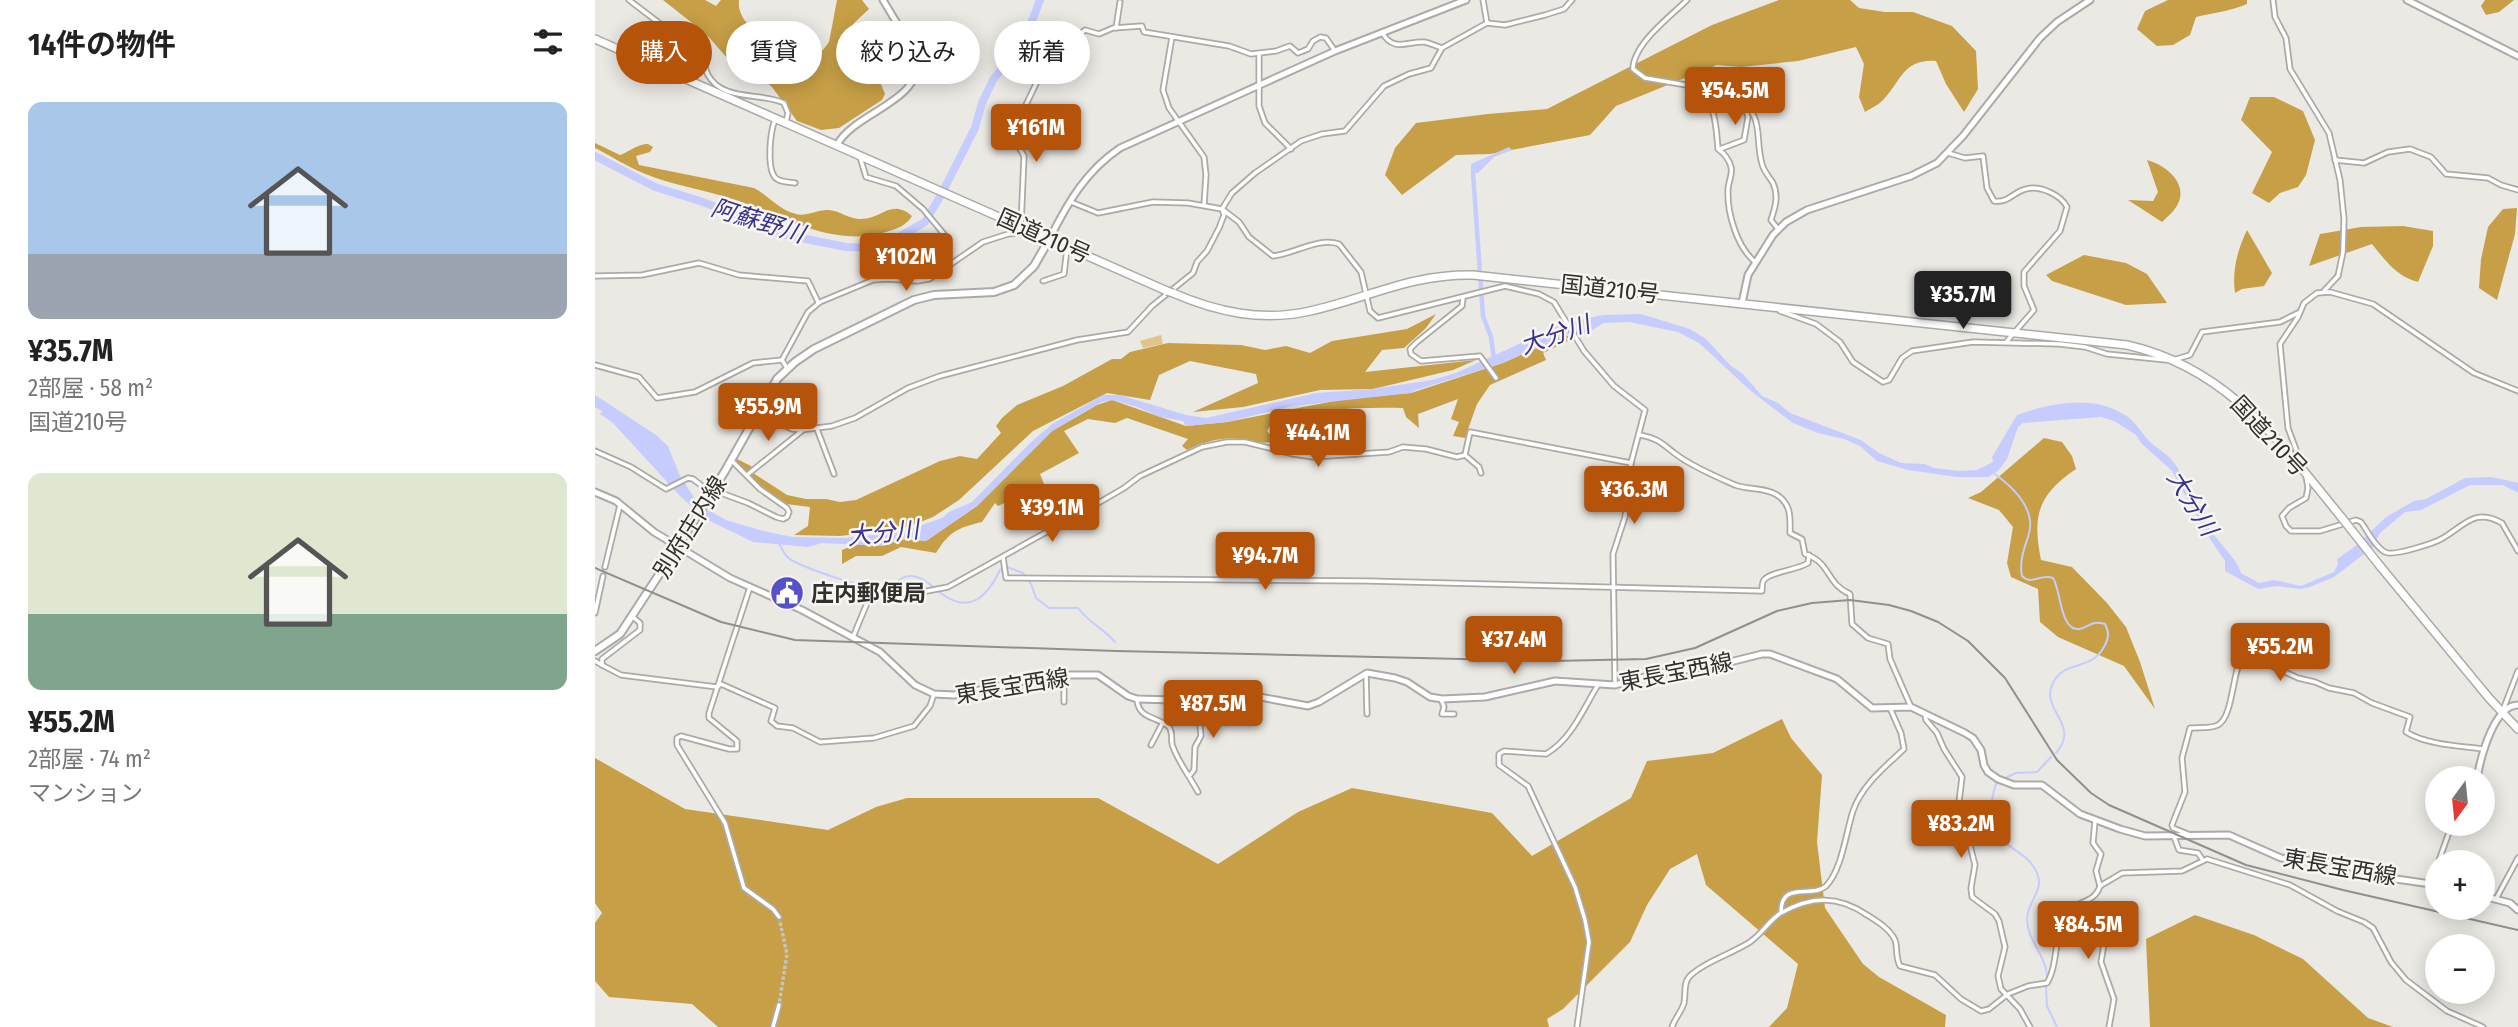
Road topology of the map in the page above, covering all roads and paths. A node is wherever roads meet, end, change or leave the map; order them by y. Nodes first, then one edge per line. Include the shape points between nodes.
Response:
1 (629, 0) edge
2 (883, 0) edge
3 (1466, 0) edge
4 (1483, 0) edge
5 (1572, 0) edge
6 (1687, 0) edge
7 (2090, 0) edge
8 (2273, 0) edge
9 (2407, 0) edge
10 (1120, 2) edge
11 (1487, 23) junction
12 (1116, 28) junction
13 (1382, 32) junction
14 (1172, 37) junction
15 (595, 39) edge
16 (1442, 48) junction
17 (1335, 51) junction
18 (1259, 54) junction
19 (2518, 56) edge
20 (1259, 85) junction
21 (776, 118) junction
22 (1179, 121) junction
23 (786, 123) junction
24 (837, 145) junction
25 (1291, 149) junction
26 (1718, 149) junction
27 (1948, 153) junction
28 (860, 155) junction
29 (2335, 160) junction
30 (795, 183) dead end
31 (2518, 190) edge
32 (1069, 201) junction
33 (1204, 205) junction
34 (1221, 209) junction
35 (1021, 226) junction
36 (1779, 229) junction
37 (1035, 232) junction
38 (1050, 238) junction
39 (1068, 246) junction
40 (1755, 262) junction
41 (946, 270) junction
42 (595, 276) edge
43 (1043, 281) dead end
44 (2324, 292) junction
45 (1366, 294) junction
46 (1463, 298) junction
47 (818, 303) junction
48 (1742, 303) junction
49 (1779, 307) junction
50 (2300, 312) junction
51 (2017, 332) junction
52 (2006, 342) junction
53 (782, 360) junction
54 (2173, 360) junction
55 (595, 365) edge
56 (787, 368) junction
57 (1496, 378) dead end
58 (2518, 391) edge
59 (759, 413) junction
60 (817, 429) junction
61 (803, 430) junction
62 (1640, 435) junction
63 (595, 451) edge
64 (1465, 455) junction
65 (732, 461) junction
66 (1631, 463) junction
67 (1481, 473) dead end
68 (834, 474) dead end
69 (2306, 474) junction
70 (747, 475) junction
71 (595, 492) edge
72 (621, 503) junction
73 (677, 547) junction
74 (2518, 551) edge
75 (1809, 555) junction
76 (1003, 557) junction
77 (605, 567) dead end
78 (603, 576) dead end
79 (750, 587) junction
80 (1615, 587) junction
81 (595, 613) edge
82 (633, 617) junction
83 (853, 637) junction
84 (595, 651) edge
85 (595, 661) edge
86 (602, 665) junction
87 (2518, 671) edge
88 (1366, 674) junction
89 (1063, 675) junction
90 (1598, 685) junction
91 (1615, 685) junction
92 (717, 687) junction
93 (934, 694) junction
94 (1196, 694) junction
95 (1137, 699) junction
96 (1441, 699) junction
97 (1064, 702) dead end
98 (2518, 705) edge
99 (1912, 707) junction
100 (1890, 709) junction
101 (2502, 712) junction
102 (1367, 714) dead end
103 (1454, 714) dead end
104 (1926, 714) junction
105 (1162, 724) junction
106 (2518, 729) edge
107 (1151, 745) dead end
108 (2485, 749) junction
109 (2479, 766) edge
110 (1190, 775) junction
111 (1198, 792) dead end
112 (2095, 820) junction
113 (2174, 837) junction
114 (2193, 837) junction
115 (2518, 858) edge
116 (2202, 859) junction
117 (2425, 883) edge
118 (2101, 887) junction
119 (2496, 899) joint
120 (2518, 910) edge
121 (1781, 913) junction
122 (2066, 913) junction
123 (779, 917) tunnel mouth
124 (2008, 994) junction
125 (779, 1005) tunnel mouth
126 (773, 1027) edge
127 (1577, 1027) edge
128 (1672, 1027) edge
129 (2030, 1027) edge
130 (2109, 1027) edge
131 (2483, 1027) edge

1 - 23 street via 700,49 708,75 720,86 745,97 784,103
2 - 24 main road via 915,51 915,79
3 - 13 main road
4 - 11 street
5 - 11 street via 1564,9 1545,15 1505,25
6 - 26 street via 1645,42 1633,69 1645,78 1698,89 1716,120
7 - 27 main road via 2040,38
8 - 29 street via 2275,17 2286,38 2290,69 2329,133
9 - 19 main road
10 - 12 street
11 - 16 street
12 - 14 street via 1142,26 1144,32
12 - 35 street via 1099,34 1085,30 1051,57 1022,113 1017,144 1024,156
13 - 16 street via 1385,39 1402,46 1422,42
13 - 17 main road
14 - 18 street
14 - 22 street via 1163,90
15 - 21 highway, 国道210号
16 - 25 street via 1431,68 1384,86 1345,131 1310,137
17 - 18 street via 1320,37 1302,52 1290,46
17 - 20 main road
18 - 20 street
20 - 22 main road
20 - 25 street via 1265,123
21 - 23 highway, 国道210号
21 - 30 street via 770,147 773,175
22 - 32 main road via 1105,159
22 - 33 street via 1204,157
23 - 24 highway, 国道210号
24 - 28 highway, 国道210号
25 - 34 street via 1255,173
26 - 36 street via 1744,140 1747,112 1736,96 1758,124 1761,162 1776,197 1771,220
26 - 40 street via 1731,169 1728,192 1734,226 1746,254
27 - 36 main road via 1917,174 1807,210
27 - 51 street via 1965,158 1983,156 1987,188 1994,201 2008,200 2032,188 2061,198 2067,207 2060,231 2025,269 2024,286 2034,309
28 - 35 highway, 国道210号
28 - 41 street via 867,178 896,186 935,223 949,242
29 - 31 street via 2364,163 2388,152 2410,149 2434,159 2446,174 2488,178
29 - 44 street via 2344,237 2339,272
32 - 33 street via 1098,214 1153,202
32 - 38 main road
33 - 34 street
34 - 45 street via 1273,256 1339,244 1359,268
34 - 60 street via 1224,215 1219,228 1192,273 1128,332 1077,340 940,376 855,418
35 - 37 highway, 国道210号
36 - 40 main road
37 - 38 highway, 国道210号
37 - 41 street via 983,242
38 - 39 highway, 国道210号
38 - 56 main road, 別府庄内線 via 1034,266 1014,285 994,292 914,300 814,349
39 - 43 street via 1064,274
39 - 45 highway, 国道210号 via 1225,311 1266,316 1309,312
40 - 48 main road
41 - 47 street via 921,281 873,281
42 - 47 street via 642,275 699,263 740,275 808,281
44 - 50 street via 2308,299
44 - 58 street via 2380,307 2474,373
45 - 46 street via 1371,313 1380,318
45 - 48 highway, 国道210号 via 1417,280 1473,275
46 - 57 street via 1462,306 1410,352 1420,361 1480,356
46 - 62 street via 1512,286 1550,299 1587,355 1618,390 1644,408
47 - 53 street via 808,312
48 - 49 highway, 国道210号
49 - 51 highway, 国道210号
49 - 52 street via 1816,324 1840,342 1853,362 1883,382 1915,349
50 - 54 street via 2280,322 2202,332 2190,355
50 - 69 street via 2281,339 2280,358 2288,428
51 - 52 street
51 - 54 highway, 国道210号 via 2118,344
52 - 54 street via 2081,346 2107,354
53 - 55 street via 758,361 695,392 657,398 639,377
53 - 56 street
54 - 69 highway, 国道210号 via 2238,400
56 - 59 main road, 別府庄内線
59 - 61 street
59 - 65 main road, 別府庄内線
60 - 61 street
60 - 68 street
61 - 70 street
62 - 66 street
62 - 75 street via 1669,446 1677,455 1738,486 1776,494 1790,512 1790,533 1802,539
63 - 70 street via 666,489 688,478 776,517 787,517 787,508
64 - 66 street via 1470,432
64 - 67 street
64 - 76 street via 1403,447 1313,457 1245,442 1202,447 1140,476
65 - 70 street
65 - 73 main road, 別府庄内線, bridge
66 - 80 street via 1625,517 1613,554
69 - 74 street via 2306,498 2282,516 2289,530 2309,533 2354,520 2361,522 2385,553 2397,553 2441,540 2468,519 2480,517 2502,523
69 - 101 highway, 国道210号, bridge
71 - 72 main road, 東長宝西線
72 - 73 main road, 東長宝西線
72 - 77 street
73 - 79 main road, 東長宝西線
73 - 82 main road, 別府庄内線
75 - 80 street via 1800,568 1767,577 1762,592
75 - 99 street via 1818,558 1840,590 1850,594 1852,624 1868,638 1888,644
76 - 80 street via 1006,578
76 - 83 street via 948,587 896,597 870,596
78 - 81 street
79 - 83 main road, 東長宝西線
79 - 92 street
80 - 91 street
82 - 84 main road, 別府庄内線 via 621,634
82 - 86 street via 640,623 638,634 604,656
83 - 93 main road, 東長宝西線 via 890,660 915,685
85 - 86 street
86 - 92 street via 621,675
87 - 101 street
88 - 94 main road via 1308,706 1250,693
88 - 96 main road, 東長宝西線 via 1407,682
88 - 102 street
89 - 93 main road, 東長宝西線 via 954,695
89 - 95 main road, 東長宝西線 via 1102,676
89 - 97 street
90 - 91 main road, 東長宝西線
90 - 96 main road, 東長宝西線 via 1555,681 1485,697
90 - 127 street via 1570,732 1552,751 1504,751 1498,759 1508,774 1528,786 1585,920 1589,942
91 - 100 main road, 東長宝西線 via 1770,654 1837,679 1872,708
92 - 93 street via 721,684 775,708 771,721 777,726 831,743 910,728 926,712
92 - 123 street via 709,718 737,741 737,749 681,737 677,744 725,823 744,888
94 - 95 main road via 1174,700
94 - 110 street via 1201,736
95 - 105 street via 1144,715
96 - 103 street via 1442,714
98 - 101 main road
99 - 100 main road, 東長宝西線
99 - 104 main road, 東長宝西線
100 - 121 street via 1904,749 1862,792 1827,885 1786,896
101 - 106 highway, 国道210号
101 - 108 main road
104 - 112 main road, 東長宝西線 via 1973,738 1988,772 1998,779 2014,785 2042,785 2073,810
104 - 124 street via 1962,777 1959,803 1975,865 1971,893 1999,921 2005,947 1998,976 2001,989
105 - 107 street
105 - 110 street via 1171,730 1172,746
108 - 109 main road
108 - 114 street via 2409,734 2410,717 2354,693 2298,678 2243,653 2221,722 2190,728 2186,737 2182,758 2185,792 2172,825
110 - 111 street
112 - 113 main road, 東長宝西線 via 2145,836
112 - 118 street via 2092,832 2101,854 2096,871
113 - 114 main road, 東長宝西線
113 - 116 street via 2179,849 2198,853
114 - 117 main road, 東長宝西線 via 2229,835 2281,858 2332,862
115 - 119 street
116 - 118 street via 2182,871 2122,873
116 - 131 street via 2290,885 2364,922 2373,928 2406,980 2447,1011
118 - 122 street via 2096,896
119 - 120 main road
121 - 124 street via 1821,899 1845,902 1889,931 1896,941 1900,966 1935,975 1981,1011
121 - 128 street via 1749,943 1691,975
122 - 124 street via 2048,982
122 - 130 street via 2078,922 2113,929 2101,962 2114,999
124 - 129 street
125 - 126 street

